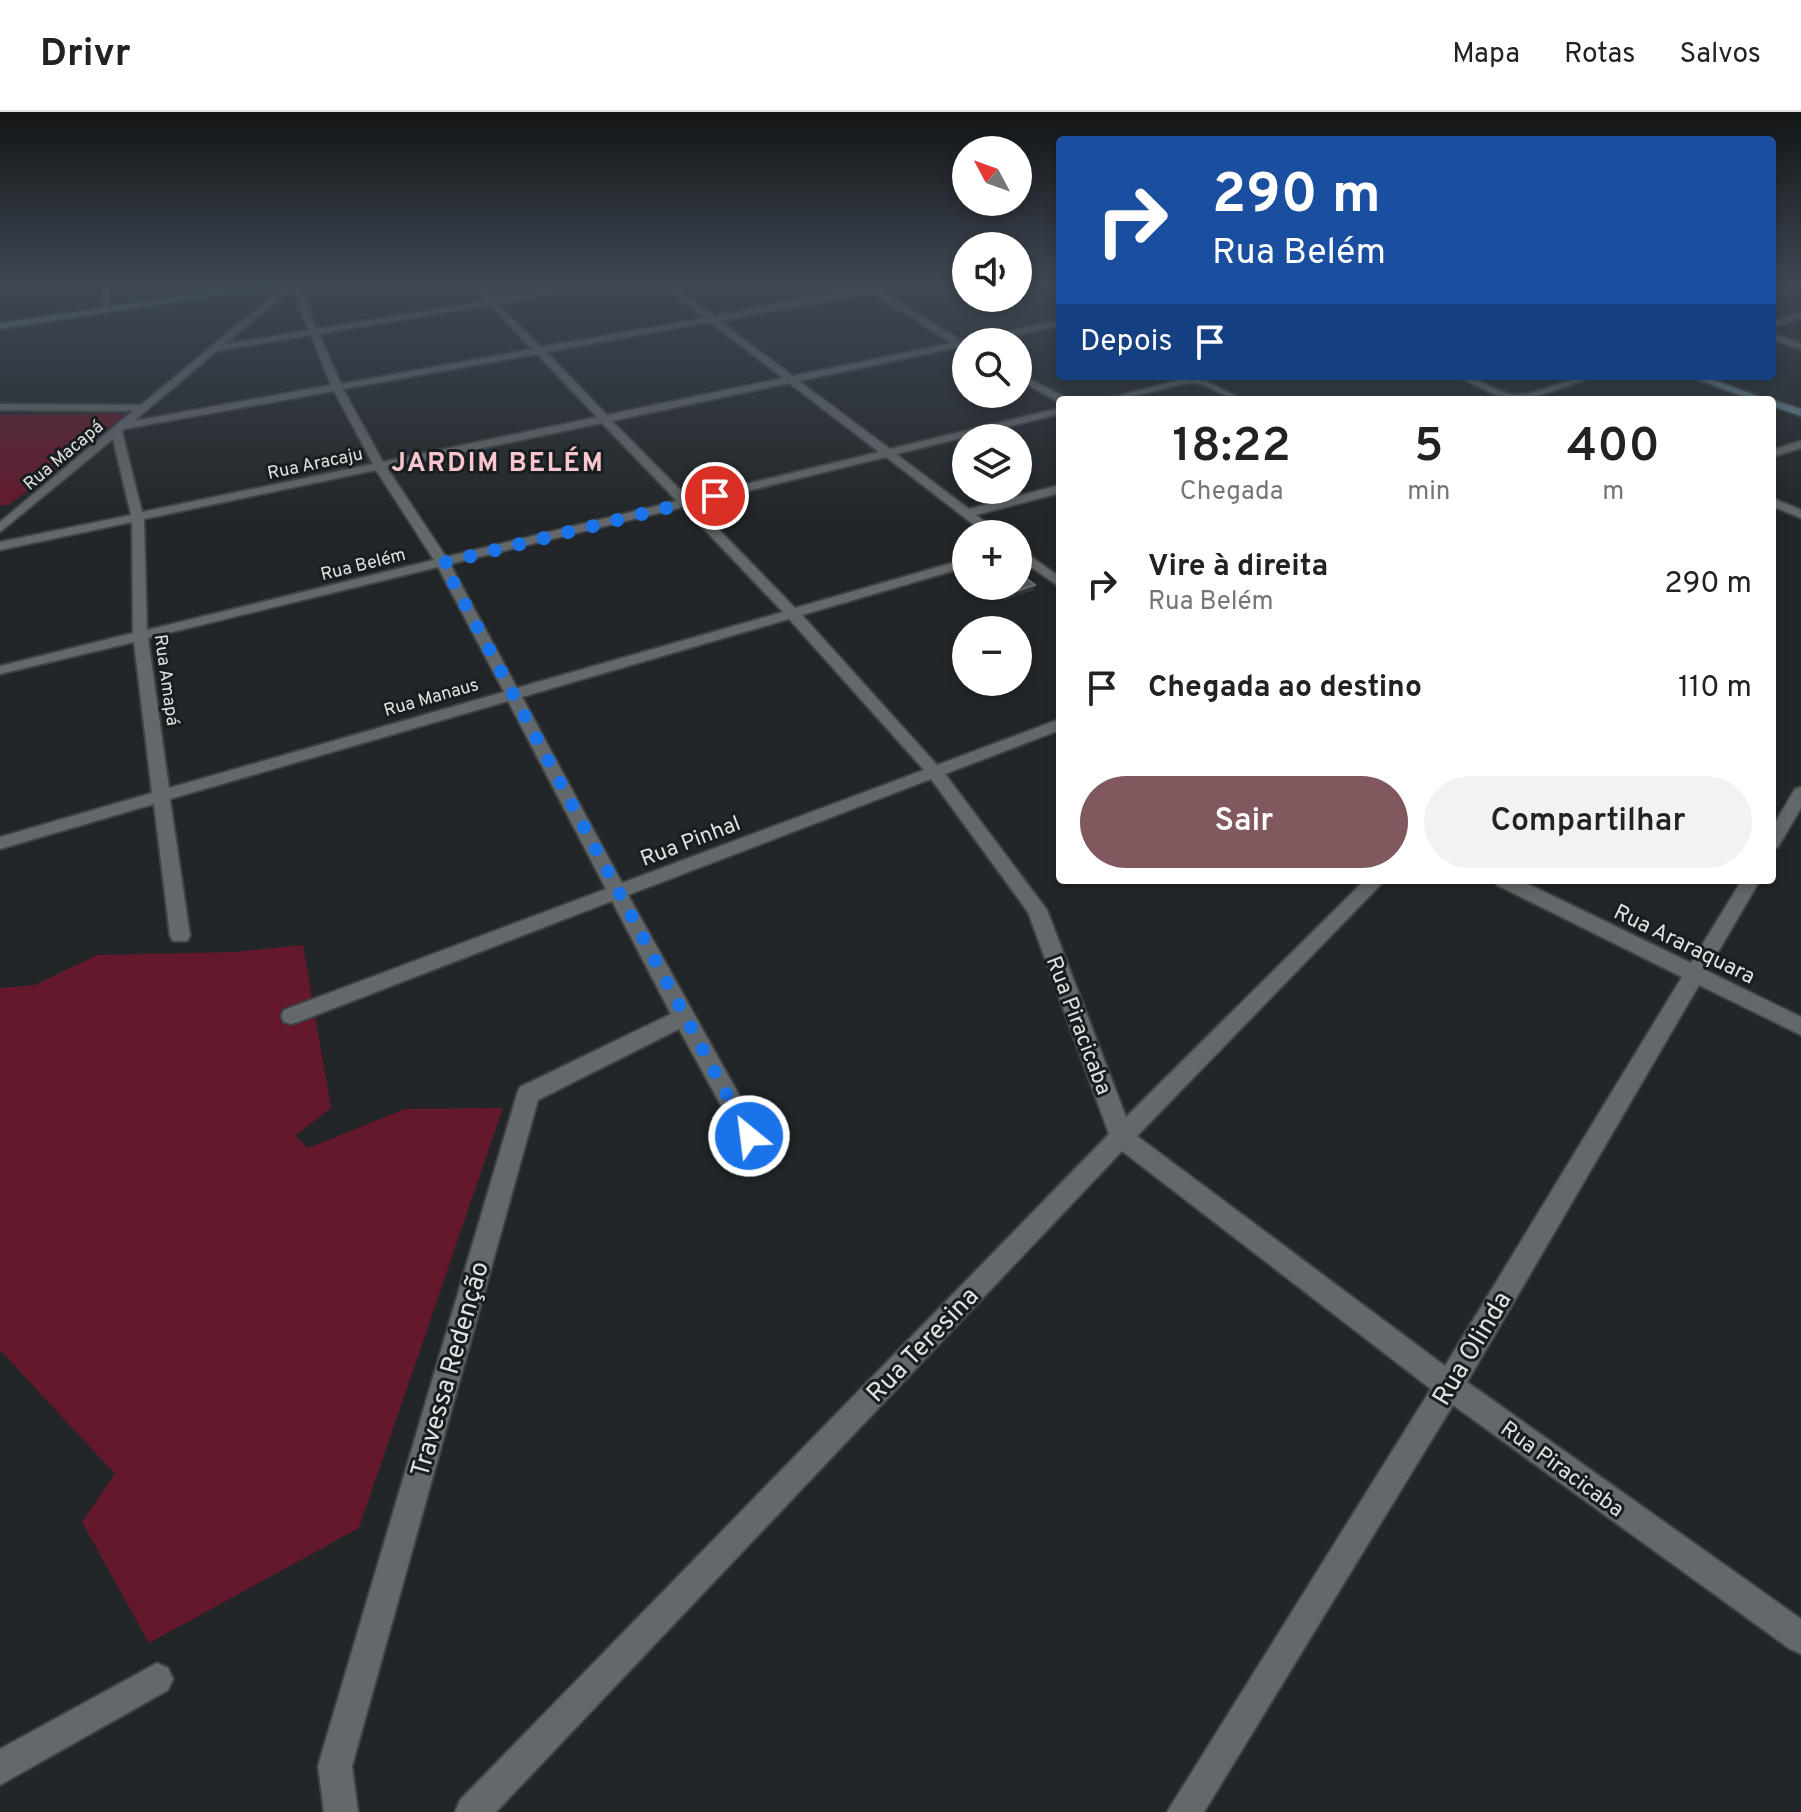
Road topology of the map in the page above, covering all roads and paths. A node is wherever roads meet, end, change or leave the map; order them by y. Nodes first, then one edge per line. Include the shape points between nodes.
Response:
1 (199, 361) edge
2 (326, 361) edge
3 (482, 361) edge
4 (551, 361) edge
5 (770, 361) edge
6 (880, 361) edge
7 (793, 379) junction
8 (1191, 380) edge
9 (1197, 380) edge
10 (1471, 380) edge
11 (1579, 380) edge
12 (1705, 380) edge
13 (1032, 383) edge
14 (337, 387) junction
15 (1056, 396) edge
16 (1124, 396) edge
17 (1230, 396) edge
18 (1509, 396) edge
19 (1526, 396) edge
20 (1751, 396) edge
21 (1776, 404) edge
22 (0, 407) edge
23 (142, 408) junction
24 (1056, 412) edge
25 (1801, 413) edge
26 (605, 419) junction
27 (118, 429) junction
28 (1801, 444) edge
29 (890, 453) junction
30 (1776, 453) edge
31 (380, 467) junction
32 (1056, 490) edge
33 (685, 503) junction
34 (1776, 504) edge
35 (968, 513) junction
36 (1801, 514) edge
37 (138, 519) junction
38 (977, 520) edge
39 (0, 528) edge
40 (0, 546) edge
41 (1032, 562) edge
42 (443, 563) junction
43 (952, 567) edge
44 (1056, 579) edge
45 (792, 613) junction
46 (140, 636) junction
47 (0, 670) edge
48 (513, 694) junction
49 (1056, 725) edge
50 (934, 771) junction
51 (1801, 793) edge
52 (163, 796) junction
53 (1776, 836) edge
54 (0, 843) edge
55 (1372, 884) edge
56 (1512, 884) edge
57 (1749, 884) edge
58 (617, 894) junction
59 (180, 936) dead end
60 (1696, 975) junction
61 (291, 1016) dead end
62 (683, 1017) junction
63 (1801, 1027) edge
64 (1121, 1137) junction
65 (763, 1160) dead end
66 (1449, 1386) junction
67 (1801, 1638) edge
68 (157, 1679) dead end
69 (0, 1768) edge
70 (341, 1812) edge
71 (472, 1812) edge
72 (1184, 1812) edge

1 - 23 street, Rua Macapá
2 - 14 street
3 - 14 street
4 - 26 street, Rua Piracicaba
5 - 7 street
6 - 7 street, Rua Aracaju
7 - 26 street, Rua Aracaju
7 - 29 street
8 - 16 street
9 - 17 street
10 - 18 street
11 - 19 street
12 - 20 street
13 - 15 street
14 - 27 street
14 - 31 street
21 - 25 street
22 - 23 street
23 - 27 street, Rua Macapá
24 - 29 street, Rua Belém
26 - 31 street, Rua Aracaju
26 - 33 street, Rua Piracicaba
27 - 37 street, Rua Amapá
27 - 39 street, Rua Macapá
28 - 30 street
29 - 33 street, Rua Belém
29 - 35 street
31 - 37 street, Rua Aracaju
31 - 42 street
32 - 35 street
33 - 42 street, Rua Belém
33 - 45 street, Rua Piracicaba
34 - 36 street
35 - 38 street
37 - 40 street, Rua Aracaju
37 - 46 street, Rua Amapá
41 - 44 street
42 - 46 street, Rua Belém
42 - 48 street
43 - 45 street, Rua Manaus
45 - 48 street, Rua Manaus
45 - 50 street, Rua Piracicaba
46 - 47 street, Rua Belém
46 - 52 street, Rua Amapá
48 - 52 street, Rua Manaus
48 - 58 street
49 - 50 street, Rua Pinhal
50 - 58 street, Rua Pinhal
50 - 64 street, Rua Piracicaba via 1037,910
51 - 53 street
52 - 54 street, Rua Manaus
52 - 59 street, Rua Amapá
55 - 64 street, Rua Teresina
56 - 60 street, Rua Araraquara
57 - 60 street, Rua Olinda
58 - 61 street, Rua Pinhal
58 - 62 street
60 - 63 street, Rua Araraquara
60 - 66 street, Rua Olinda
62 - 65 street
62 - 70 street, Travessa Redenção via 528,1094 335,1766
64 - 66 street, Rua Piracicaba
64 - 71 street, Rua Teresina
66 - 67 street, Rua Piracicaba
66 - 72 street, Rua Olinda
68 - 69 street

